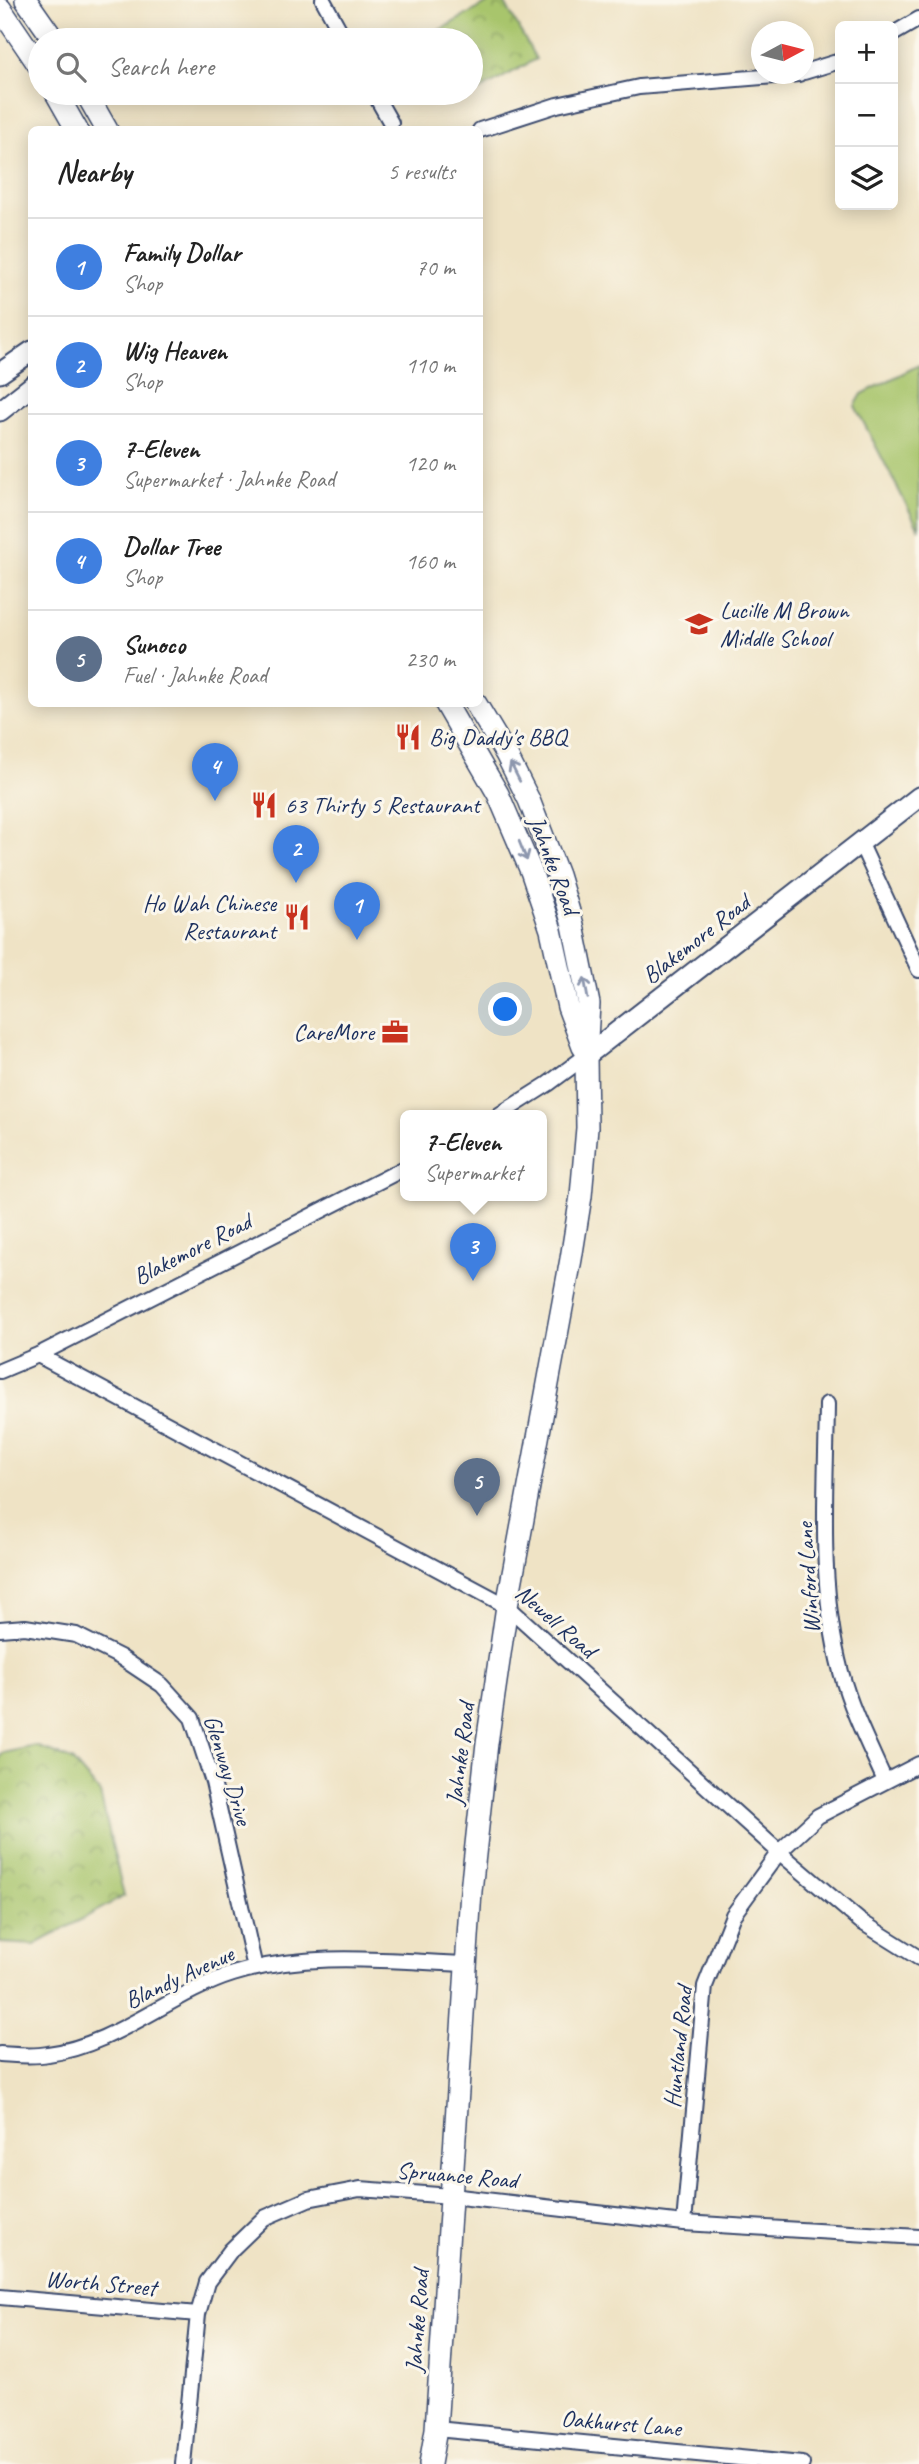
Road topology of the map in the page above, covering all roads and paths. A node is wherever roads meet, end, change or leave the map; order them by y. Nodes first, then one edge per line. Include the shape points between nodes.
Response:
1 (26, 0) edge
2 (323, 0) edge
3 (0, 8) edge
4 (919, 19) edge
5 (46, 28) edge
6 (338, 28) edge
7 (898, 31) edge
8 (28, 49) edge
9 (835, 63) edge
10 (814, 69) edge
11 (751, 77) edge
12 (63, 105) edge
13 (93, 105) edge
14 (381, 105) edge
15 (391, 124) dead end
16 (75, 126) edge
17 (105, 126) edge
18 (483, 129) edge
19 (28, 354) edge
20 (0, 373) edge
21 (28, 389) edge
22 (0, 411) edge
23 (448, 707) edge
24 (478, 707) edge
25 (919, 797) edge
26 (860, 842) junction
27 (919, 970) edge
28 (586, 1056) junction
29 (507, 1110) edge
30 (400, 1171) edge
31 (37, 1355) junction
32 (0, 1371) edge
33 (827, 1404) dead end
34 (507, 1605) junction
35 (0, 1629) edge
36 (919, 1764) edge
37 (885, 1781) junction
38 (779, 1852) junction
39 (919, 1958) edge
40 (466, 1964) junction
41 (255, 1968) junction
42 (0, 2054) edge
43 (451, 2196) junction
44 (684, 2223) junction
45 (919, 2237) edge
46 (0, 2297) edge
47 (198, 2314) junction
48 (436, 2429) junction
49 (712, 2459) edge
50 (183, 2464) edge
51 (430, 2464) edge
52 (802, 2464) edge

1 - 5 main road
2 - 6 street
3 - 8 main road
4 - 7 street
9 - 10 street
11 - 18 street via 639,87 557,105
12 - 16 main road
13 - 17 main road
14 - 15 street
19 - 20 street
21 - 22 street
23 -> 28 main road, Jahnke Road via 498,794 527,861
28 -> 24 main road, Jahnke Road via 589,1004 558,875 529,800
25 - 26 street, Blakemore Road
26 - 27 street
26 - 28 street, Blakemore Road
28 - 29 street, Blakemore Road
28 - 34 main road, Jahnke Road via 587,1128 581,1196
30 - 31 street, Blakemore Road
31 - 32 street, Blakemore Road
31 - 34 street, Newell Road
33 - 37 street, Winford Lane via 828,1605 841,1673
34 - 38 street, Newell Road
34 - 40 main road, Jahnke Road via 487,1744
35 - 41 street, Glenway Drive via 25,1627 76,1635 162,1685 192,1718 213,1782
36 - 37 street, Huntland Road
37 - 38 street, Huntland Road via 818,1816
38 - 39 street, Newell Road via 860,1921
38 - 44 street, Huntland Road via 733,1915 705,1986
40 - 41 street, Blandy Avenue via 316,1958
40 - 43 main road, Jahnke Road
41 - 42 street, Blandy Avenue via 212,1982 86,2045 40,2055
43 - 44 street, Spruance Road
43 - 47 street, Spruance Road via 360,2189 308,2199 264,2218 231,2250 207,2283
43 - 48 main road, Jahnke Road
44 - 45 street, Spruance Road
46 - 47 street, Worth Street
47 - 50 street, Spruance Road
48 - 49 street, Oakhurst Lane
48 - 51 main road, Jahnke Road
49 - 52 street, Oakhurst Lane

